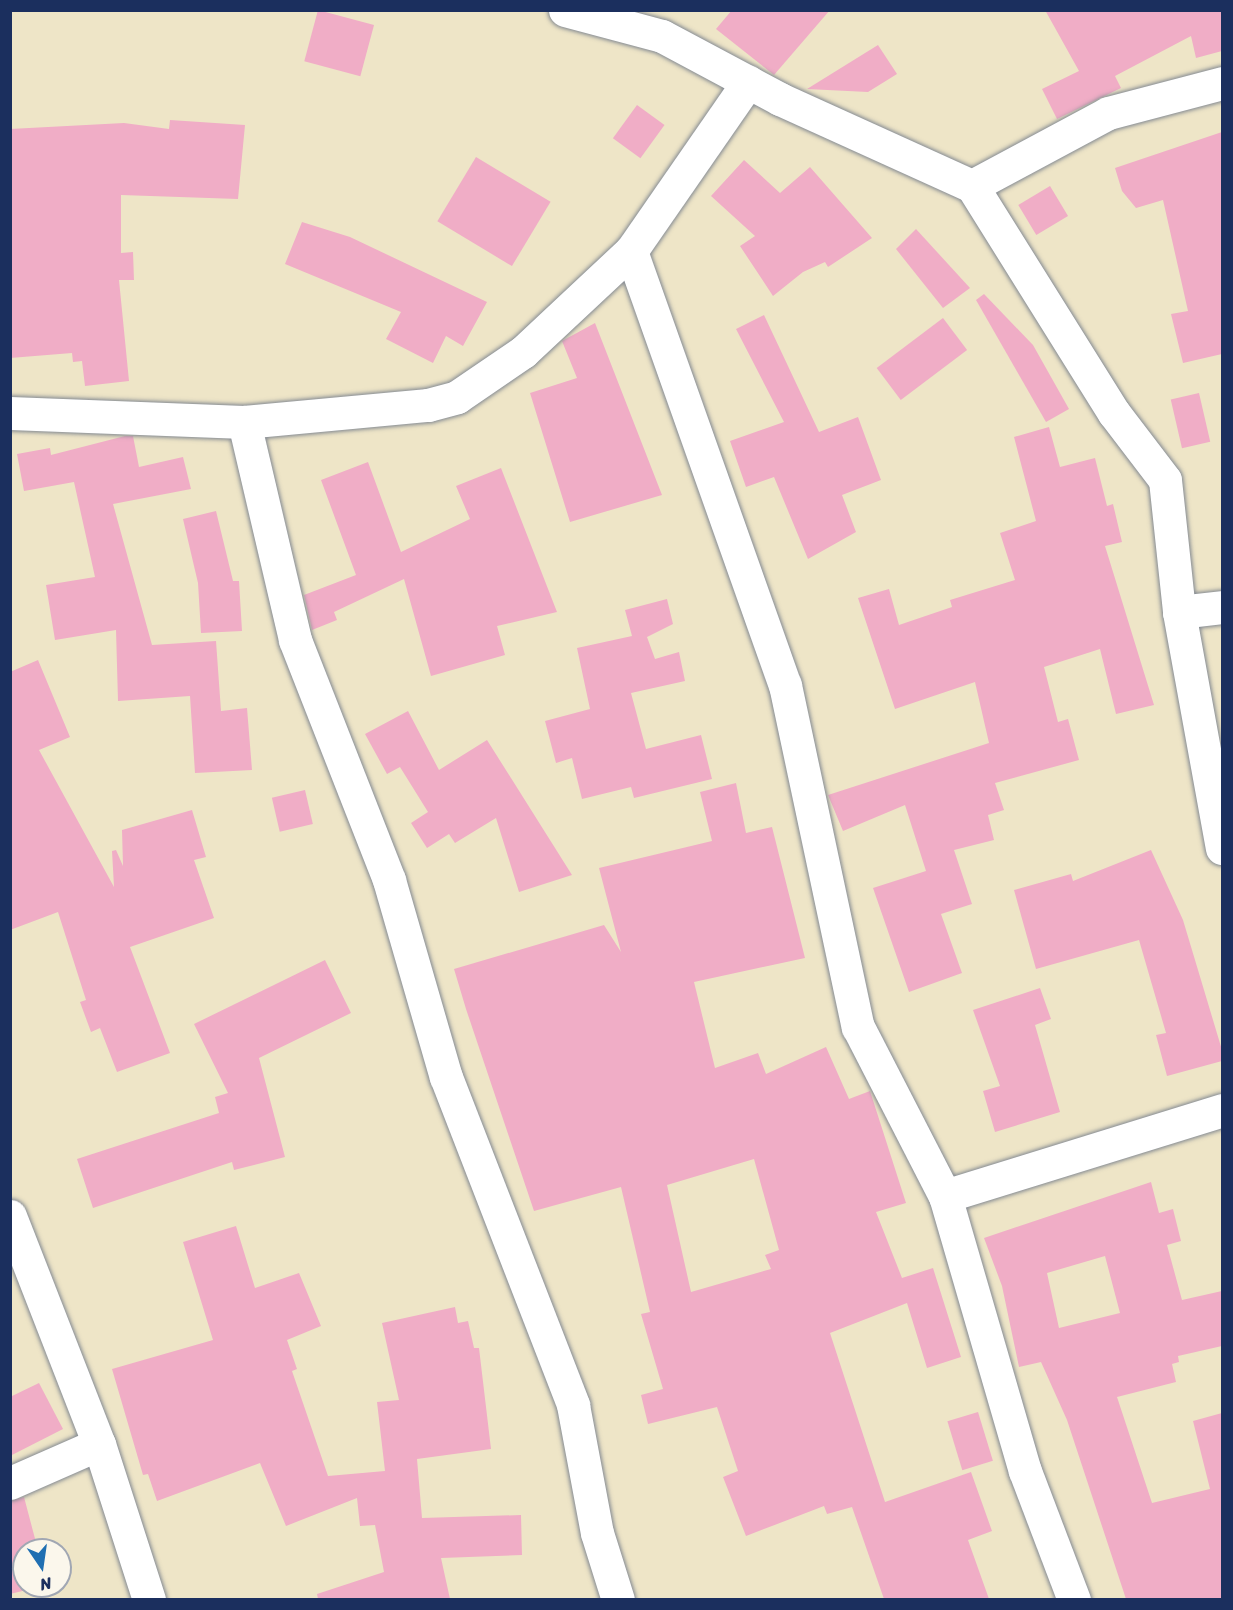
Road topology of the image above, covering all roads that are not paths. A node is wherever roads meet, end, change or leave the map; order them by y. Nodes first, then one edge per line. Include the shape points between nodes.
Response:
1 (565, 10) edge
2 (748, 82) junction
3 (1222, 83) edge
4 (972, 186) junction
5 (630, 251) junction
6 (10, 413) edge
7 (244, 422) junction
8 (1222, 607) edge
9 (1179, 612) junction
10 (1222, 848) edge
11 (1222, 1110) edge
12 (945, 1196) junction
13 (10, 1216) edge
14 (99, 1444) junction
15 (10, 1483) edge
16 (149, 1599) edge
17 (618, 1599) edge
18 (1074, 1599) edge

1 - 2 street via 662,36
2 - 4 street
2 - 5 street
3 - 4 street via 1108,113
4 - 9 street via 1114,412 1165,480
5 - 7 street via 523,352 457,397 428,405
5 - 12 street via 785,685 858,1027
6 - 7 street
7 - 17 street via 295,640 389,880 450,1087 573,1405 597,1533
8 - 9 street
9 - 10 street
11 - 12 street
12 - 18 street via 1025,1471
13 - 14 street
14 - 15 street
14 - 16 street

